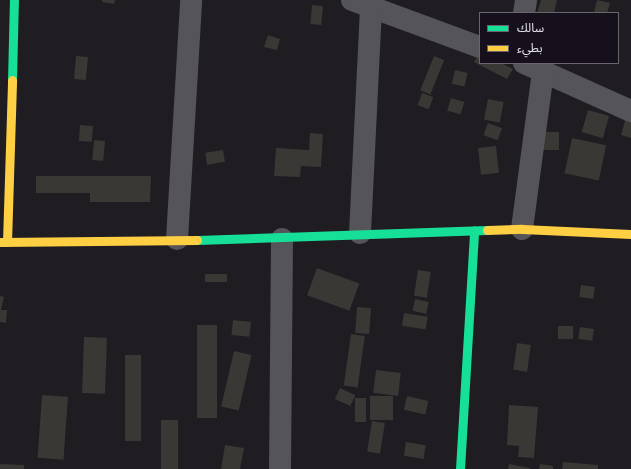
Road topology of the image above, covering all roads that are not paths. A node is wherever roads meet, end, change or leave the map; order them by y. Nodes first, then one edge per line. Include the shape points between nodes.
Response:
1 (14, 0) edge
2 (191, 0) edge
3 (526, 0) edge
4 (362, 4) edge
5 (524, 12) edge
6 (479, 47) edge
7 (533, 68) edge
8 (631, 111) edge
9 (522, 229) junction
10 (474, 230) junction
11 (360, 233) junction
12 (631, 234) edge
13 (282, 238) junction
14 (177, 240) junction
15 (4, 242) edge
16 (280, 469) edge
17 (460, 469) edge

1 - 15 main road
2 - 14 street
3 - 5 street
4 - 6 street
4 - 11 street
7 - 8 street
7 - 9 street
9 - 10 main road
9 - 12 main road
10 - 11 main road
10 - 17 main road
11 - 13 main road
13 - 14 main road
13 - 16 street
14 - 15 main road

